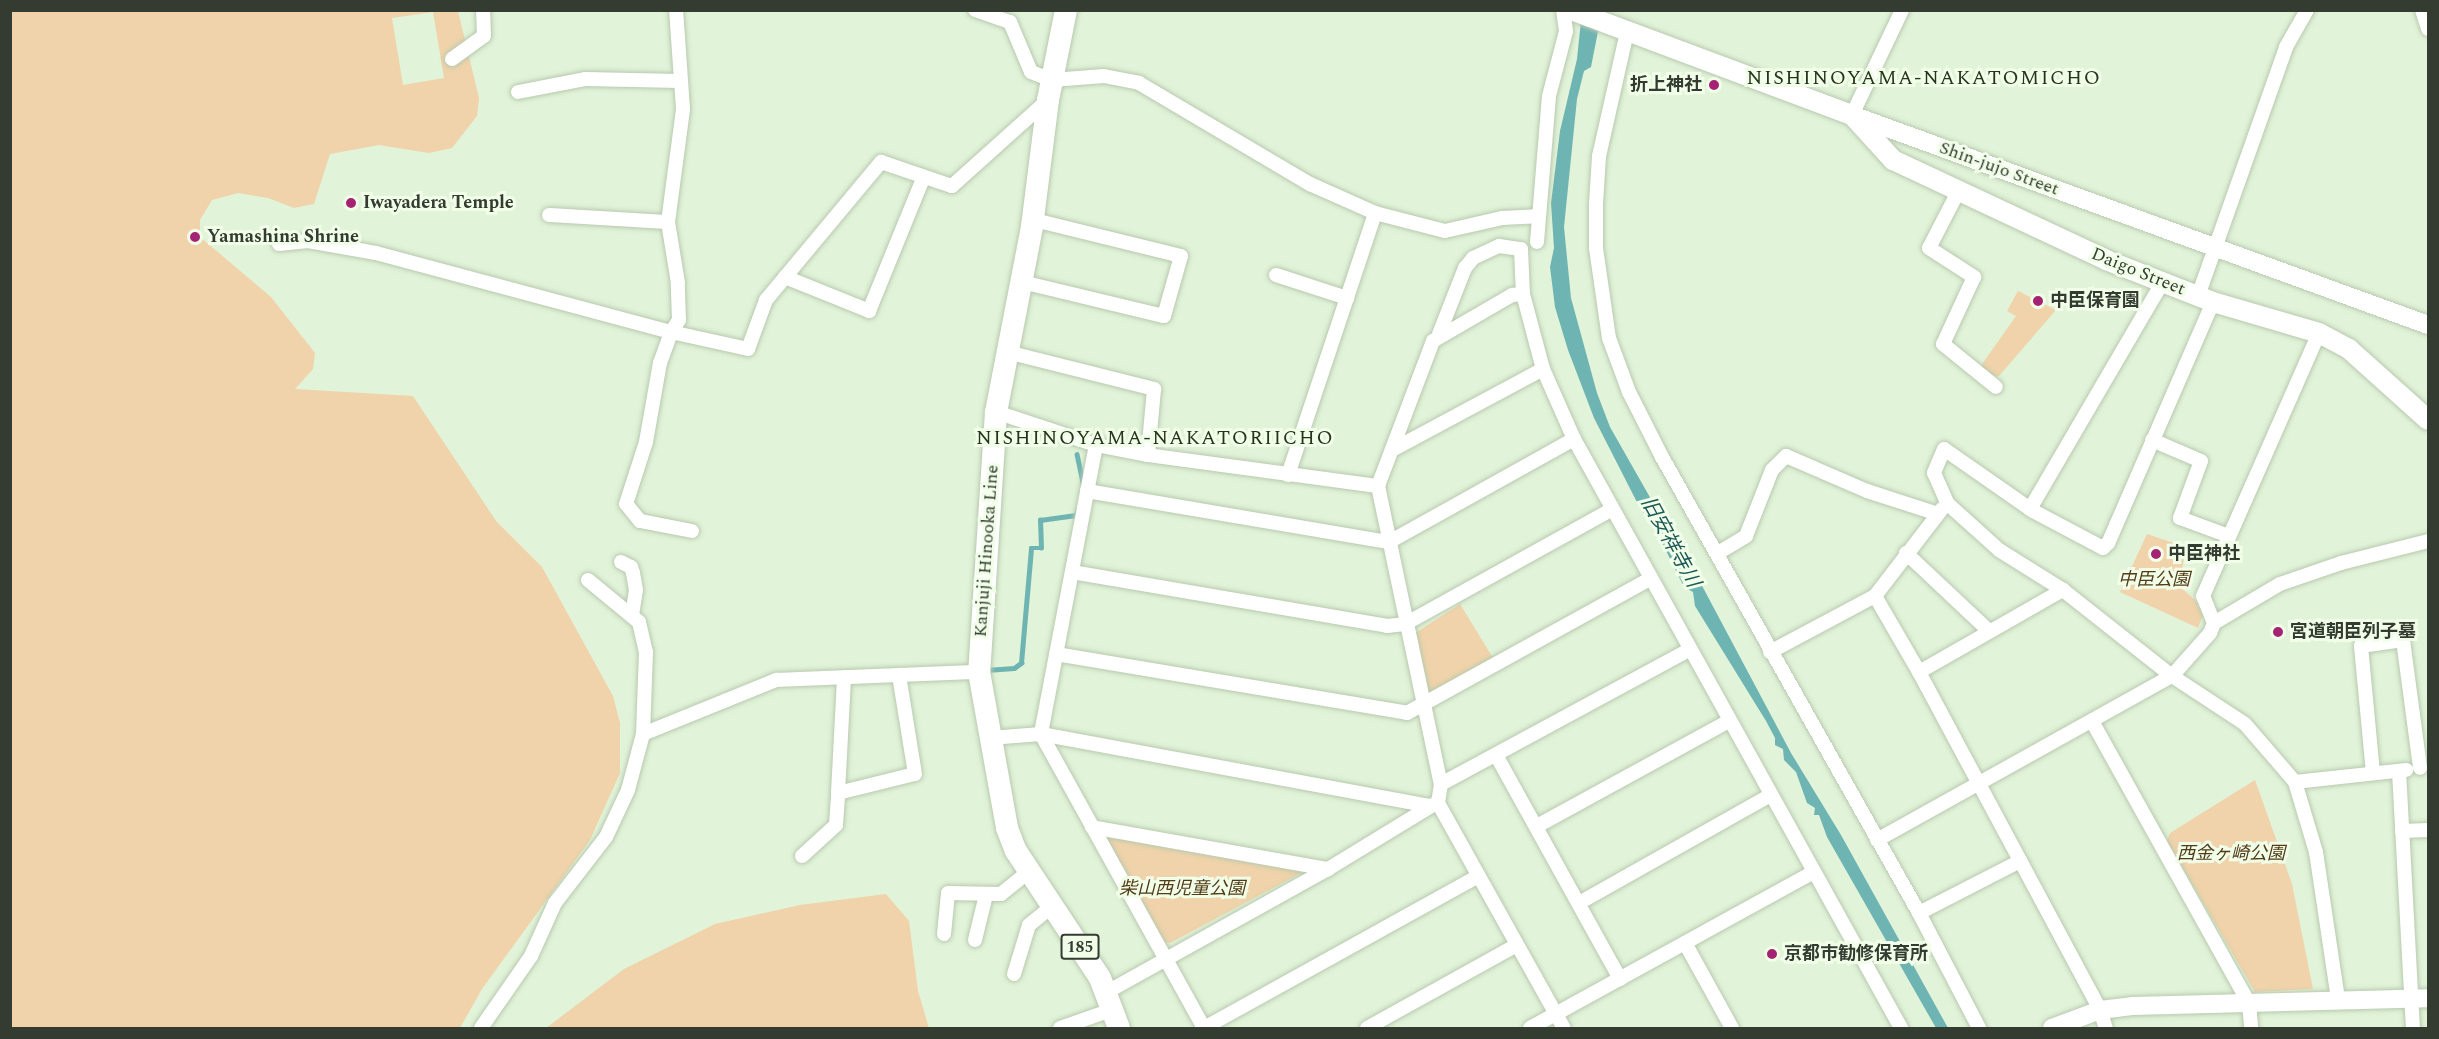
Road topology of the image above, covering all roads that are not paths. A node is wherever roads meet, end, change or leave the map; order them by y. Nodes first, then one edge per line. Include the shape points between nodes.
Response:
1 (483, 10) edge
2 (676, 10) edge
3 (975, 10) edge
4 (1066, 10) edge
5 (1563, 10) edge
6 (1902, 10) edge
7 (2307, 10) edge
8 (2422, 10) edge
9 (1571, 11) edge
10 (1618, 28) junction
11 (2428, 29) edge
12 (452, 59) dead end
13 (680, 81) junction
14 (1050, 90) junction
15 (518, 92) dead end
16 (1852, 115) junction
17 (923, 179) junction
18 (1958, 192) junction
19 (1375, 213) junction
20 (549, 215) dead end
21 (1537, 216) junction
22 (1034, 220) junction
23 (668, 222) junction
24 (1537, 242) dead end
25 (279, 244) dead end
26 (2216, 249) junction
27 (1276, 274) dead end
28 (785, 277) junction
29 (1022, 282) junction
30 (2162, 284) junction
31 (1523, 294) junction
32 (1347, 298) junction
33 (2205, 299) junction
34 (2428, 325) edge
35 (671, 332) junction
36 (2319, 333) junction
37 (1440, 334) junction
38 (1007, 352) junction
39 (1543, 369) junction
40 (1996, 387) dead end
41 (996, 412) junction
42 (2428, 420) edge
43 (1574, 440) junction
44 (2152, 440) junction
45 (1096, 445) junction
46 (1392, 450) junction
47 (1148, 455) junction
48 (1288, 475) junction
49 (1378, 486) junction
50 (1087, 491) junction
51 (1948, 504) junction
52 (2030, 509) junction
53 (1611, 510) junction
54 (1935, 513) junction
55 (692, 531) dead end
56 (2229, 536) junction
57 (2428, 541) edge
58 (1389, 542) junction
59 (1906, 553) junction
60 (1718, 554) junction
61 (621, 562) dead end
62 (1072, 572) junction
63 (1650, 579) junction
64 (588, 580) dead end
65 (2062, 590) junction
66 (1875, 596) junction
67 (632, 614) junction
68 (2214, 622) junction
69 (1405, 624) junction
70 (1989, 632) junction
71 (1689, 650) junction
72 (1770, 652) junction
73 (1056, 654) junction
74 (979, 672) junction
75 (1919, 672) junction
76 (899, 675) junction
77 (844, 676) junction
78 (2172, 676) junction
79 (1422, 708) junction
80 (1729, 721) junction
81 (2093, 723) junction
82 (644, 734) junction
83 (1041, 734) junction
84 (990, 738) junction
85 (1496, 754) junction
86 (2424, 768) edge
87 (2399, 771) junction
88 (2373, 774) junction
89 (2295, 782) junction
90 (1441, 783) junction
91 (1979, 784) junction
92 (838, 793) junction
93 (1771, 795) junction
94 (1434, 804) junction
95 (1538, 826) junction
96 (1092, 827) junction
97 (2428, 830) edge
98 (2402, 831) junction
99 (1877, 840) junction
100 (802, 856) dead end
101 (2020, 861) junction
102 (1328, 869) junction
103 (1814, 872) junction
104 (1027, 873) junction
105 (1478, 876) junction
106 (986, 896) junction
107 (1579, 903) junction
108 (1051, 907) junction
109 (1919, 913) junction
110 (944, 934) dead end
111 (975, 940) dead end
112 (1685, 943) junction
113 (1517, 945) junction
114 (1163, 957) junction
115 (1014, 974) dead end
116 (1620, 979) junction
117 (2420, 998) edge
118 (2338, 1000) junction
119 (2249, 1003) junction
120 (1112, 1010) edge
121 (2100, 1010) junction
122 (1556, 1014) junction
123 (1204, 1028) edge
124 (480, 1029) edge
125 (1060, 1029) edge
126 (1367, 1029) edge
127 (1530, 1029) edge
128 (1563, 1029) edge
129 (1731, 1029) edge
130 (1901, 1029) edge
131 (1979, 1029) edge
132 (2052, 1029) edge
133 (2106, 1029) edge
134 (2251, 1029) edge
135 (2413, 1029) edge

1 - 12 street via 484,36
2 - 13 street
3 - 14 street via 1010,21 1030,72
4 - 14 main road, Kanjuji Hinooka Line / 185
5 - 21 street via 1566,31 1550,96
6 - 16 street
7 - 26 street via 2286,47
8 - 11 street
9 - 10 main road, Shin-jujo Street
10 - 16 main road, Shin-jujo Street
10 - 60 street via 1596,204 1596,248 1609,338 1629,392
13 - 15 street via 585,79
13 - 23 street via 683,109
14 - 17 street via 952,186
14 - 19 street via 1104,76 1138,84 1310,184
14 - 22 main road, Kanjuji Hinooka Line / 185
16 - 18 main road, Daigo Street via 1884,153
16 - 26 street, Shin-jujo Street
17 - 28 street via 881,162
17 - 28 street via 869,310
18 - 30 main road, Daigo Street
18 - 40 street via 1929,248 1974,277 1943,345
19 - 21 street via 1445,231 1502,218
19 - 32 street
20 - 23 street
21 - 24 street
22 - 29 main road, Kanjuji Hinooka Line / 185
22 - 29 street via 1181,256 1164,316
23 - 35 street via 679,302 679,320
25 - 35 street via 308,241 376,253
26 - 33 street
26 - 34 street, Shin-jujo Street
27 - 32 street
28 - 35 street via 766,300 748,349
29 - 38 main road, Kanjuji Hinooka Line / 185
30 - 33 main road, Daigo Street
30 - 52 street
31 - 37 street via 1512,295
31 - 37 street via 1521,249 1508,245 1484,250 1465,268
31 - 39 street
32 - 48 street
33 - 36 main road, Daigo Street
33 - 44 street
35 - 55 street via 660,363 646,442 626,504 640,521
36 - 42 main road, Daigo Street via 2349,349
36 - 56 street
37 - 46 street via 1433,341
38 - 41 main road, Kanjuji Hinooka Line / 185
38 - 47 street via 1154,389
39 - 43 street
39 - 46 street
41 - 45 street
41 - 74 main road, Kanjuji Hinooka Line / 185
43 - 53 street
43 - 58 street
44 - 52 street via 2103,548
44 - 56 street via 2201,461 2180,518
45 - 47 street
45 - 50 street
46 - 49 street
47 - 48 street
48 - 49 street
49 - 58 street
50 - 58 street
50 - 62 street
51 - 52 street via 1934,473 1944,449
51 - 54 street
51 - 65 street via 1999,550
53 - 63 street
53 - 69 street
54 - 59 street
54 - 60 street via 1786,456 1772,470 1746,536
56 - 68 street via 2204,596
57 - 68 street via 2341,563 2280,584
58 - 69 street
59 - 66 street
59 - 70 street
60 - 72 street
61 - 67 street via 632,567 636,590
62 - 69 street via 1387,626
62 - 73 street
63 - 71 street
63 - 79 street
64 - 67 street
65 - 70 street
65 - 78 street
66 - 72 street
66 - 75 street
67 - 82 street via 639,622 646,652
68 - 78 street via 2210,633
69 - 79 street
70 - 75 street
71 - 80 street
71 - 85 street
72 - 99 street
73 - 79 street via 1407,713
73 - 83 street
74 - 76 street
74 - 84 main road, Kanjuji Hinooka Line / 185
75 - 91 street
76 - 77 street
76 - 92 street via 915,774
77 - 82 street via 776,680
77 - 92 street
78 - 81 street
78 - 89 street via 2245,724
79 - 90 street
80 - 93 street
80 - 95 street
81 - 91 street
81 - 119 street
82 - 124 street via 628,790 606,837 555,903 531,956
83 - 84 street
83 - 94 street
83 - 96 street
84 - 104 main road, Kanjuji Hinooka Line / 185 via 1007,828
85 - 90 street
85 - 95 street
86 - 87 street
86 - 88 street via 2403,640 2361,646
87 - 88 street
87 - 98 street
88 - 89 street
89 - 118 street via 2316,852
90 - 94 street
91 - 99 street
91 - 101 street
92 - 100 street via 836,825
93 - 103 street
93 - 107 street
94 - 102 street
94 - 105 street
95 - 107 street
96 - 102 street
96 - 114 street
97 - 98 street
98 - 117 street
99 - 109 street
101 - 109 street
101 - 121 street
102 - 114 street
103 - 112 street
103 - 130 street
104 - 106 street via 1001,894
104 - 108 main road, Kanjuji Hinooka Line / 185
105 - 113 street
105 - 123 street
106 - 110 street via 948,893
106 - 111 street
107 - 116 street
108 - 115 street via 1029,925
108 - 120 main road, Kanjuji Hinooka Line / 185
109 - 131 street
112 - 116 street
112 - 129 street
113 - 122 street
113 - 126 street
114 - 120 street
114 - 123 street
116 - 122 street
117 - 118 street
117 - 135 street
118 - 119 street
119 - 121 street
119 - 134 street
120 - 125 street
121 - 132 street
121 - 133 street
122 - 127 street
122 - 128 street

